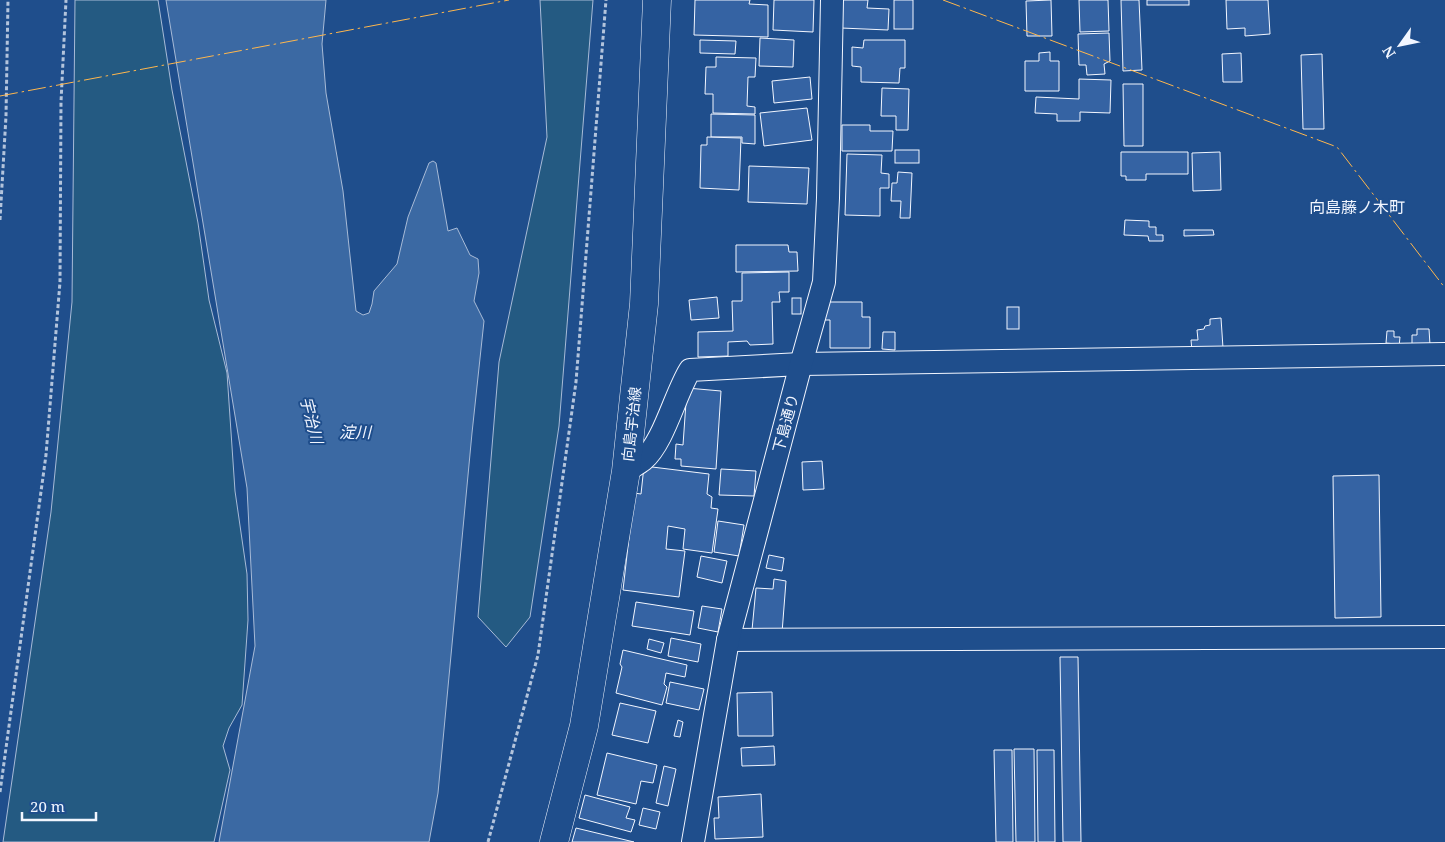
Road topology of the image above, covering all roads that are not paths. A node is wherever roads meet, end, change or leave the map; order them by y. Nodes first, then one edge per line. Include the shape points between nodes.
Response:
1 (657, 0) edge
2 (832, 0) edge
3 (1445, 354) edge
4 (800, 364) junction
5 (626, 471) junction
6 (1445, 637) edge
7 (728, 640) junction
8 (554, 842) edge
9 (693, 842) edge

1 - 5 main road, 向島宇治線 via 644,304
2 - 4 street, 下島通り via 824,282
3 - 4 street
4 - 5 street via 690,370 649,453
4 - 7 street, 下島通り
5 - 8 main road, 向島宇治線 via 584,726
6 - 7 street
7 - 9 street, 下島通り

